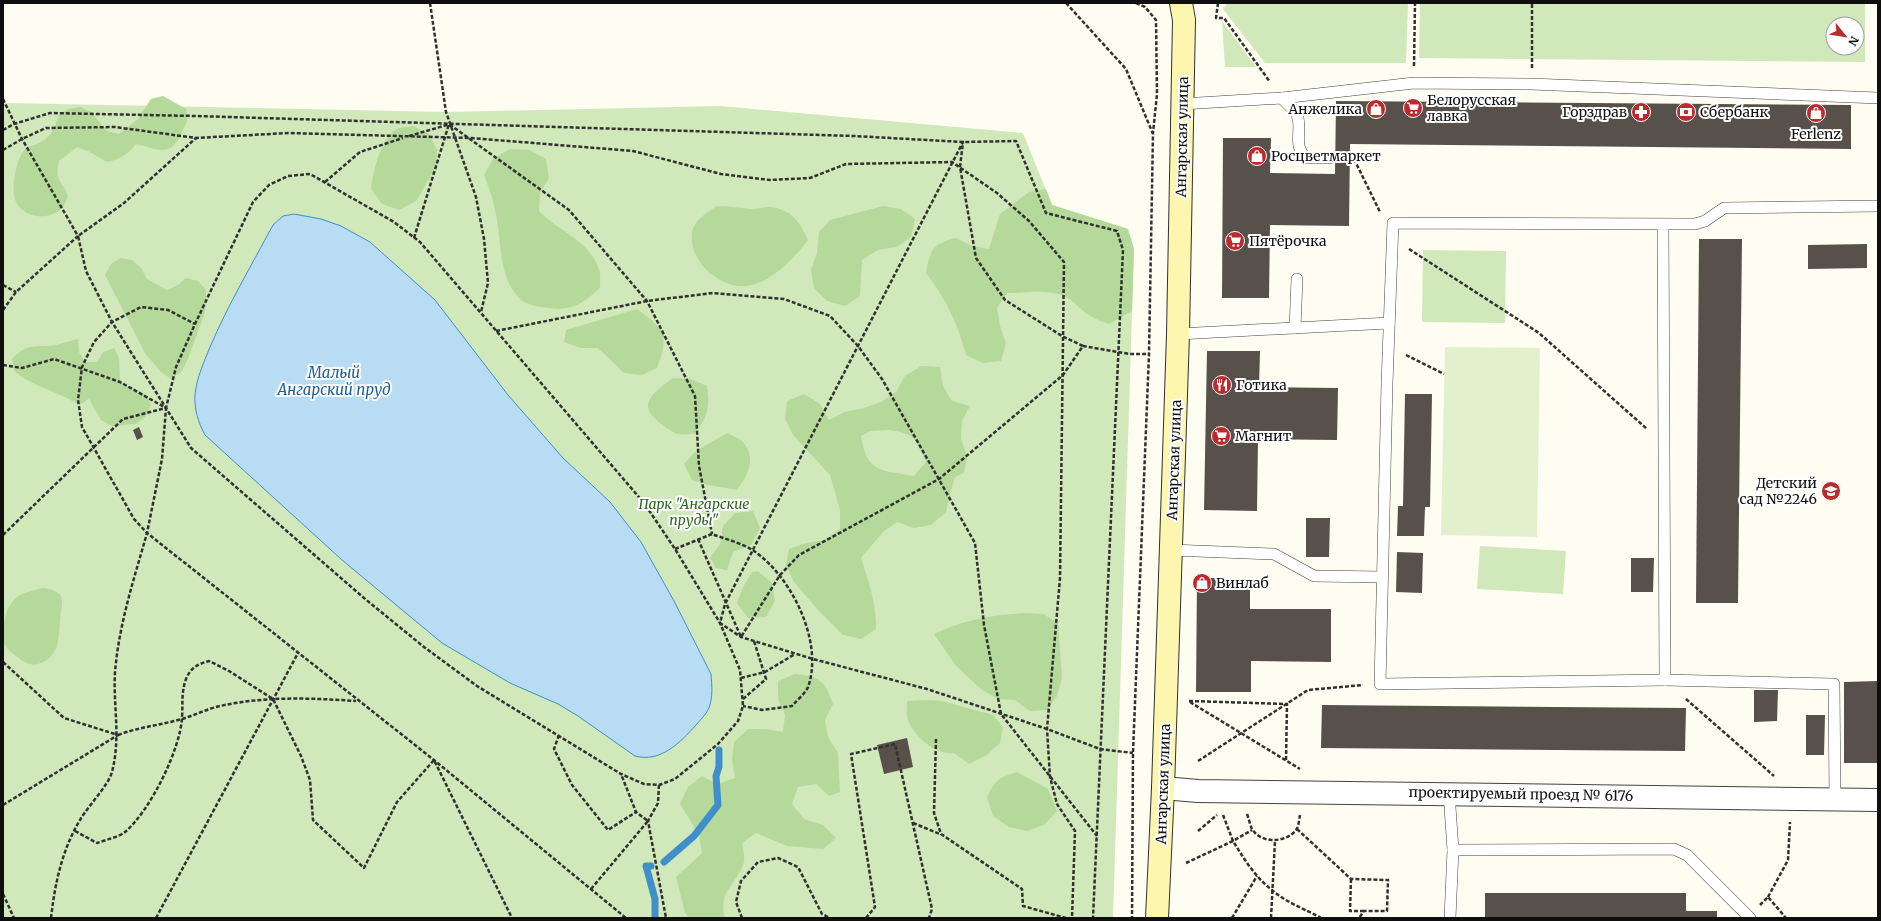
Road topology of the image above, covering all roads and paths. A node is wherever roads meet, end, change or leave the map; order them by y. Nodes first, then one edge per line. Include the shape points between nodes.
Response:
1 (430, 3) edge
2 (1066, 3) edge
3 (1136, 3) edge
4 (1181, 3) edge
5 (1218, 3) edge
6 (1415, 3) edge
7 (1532, 3) edge
8 (1414, 83) junction
9 (1532, 84) junction
10 (1282, 98) junction
11 (1878, 98) edge
12 (3, 99) edge
13 (1182, 104) junction
14 (14, 124) junction
15 (449, 124) junction
16 (3, 130) edge
17 (1152, 134) junction
18 (406, 137) junction
19 (196, 138) junction
20 (445, 138) junction
21 (454, 138) junction
22 (470, 138) junction
23 (22, 139) junction
24 (963, 142) junction
25 (3, 150) edge
26 (1330, 158) joint
27 (952, 162) junction
28 (960, 167) junction
29 (325, 182) junction
30 (1878, 206) edge
31 (1663, 224) junction
32 (78, 236) junction
33 (414, 238) junction
34 (1393, 239) junction
35 (1297, 279) dead end
36 (3, 285) edge
37 (16, 292) junction
38 (647, 302) junction
39 (3, 310) edge
40 (480, 312) junction
41 (112, 322) junction
42 (1389, 323) junction
43 (195, 324) junction
44 (1296, 328) junction
45 (496, 331) junction
46 (1178, 334) junction
47 (1062, 336) junction
48 (858, 346) junction
49 (1083, 346) junction
50 (1389, 347) junction
51 (1119, 352) junction
52 (1149, 354) junction
53 (3, 365) edge
54 (82, 367) junction
55 (1444, 374) dead end
56 (1063, 375) junction
57 (166, 408) junction
58 (1664, 444) junction
59 (94, 448) junction
60 (938, 479) junction
61 (147, 533) junction
62 (712, 534) junction
63 (3, 535) edge
64 (698, 539) junction
65 (675, 549) junction
66 (1171, 550) junction
67 (754, 551) junction
68 (780, 575) junction
69 (1382, 577) junction
70 (726, 604) junction
71 (720, 623) junction
72 (742, 637) junction
73 (754, 641) junction
74 (298, 653) junction
75 (796, 653) junction
76 (813, 659) junction
77 (3, 662) edge
78 (764, 672) junction
79 (741, 678) junction
80 (1665, 680) junction
81 (1380, 684) junction
82 (273, 699) junction
83 (743, 699) junction
84 (357, 701) junction
85 (1287, 704) junction
86 (744, 706) junction
87 (1001, 714) junction
88 (182, 719) junction
89 (1047, 729) junction
90 (1242, 733) junction
91 (118, 735) junction
92 (559, 735) junction
93 (936, 739) dead end
94 (1100, 749) junction
95 (1133, 753) junction
96 (434, 760) junction
97 (1198, 761) dead end
98 (1286, 761) junction
99 (1302, 770) dead end
100 (621, 774) junction
101 (1050, 777) junction
102 (1778, 780) dead end
103 (660, 785) junction
104 (1163, 788) junction
105 (1450, 793) junction
106 (1789, 798) junction
107 (1835, 799) junction
108 (1878, 800) edge
109 (3, 805) edge
110 (636, 812) junction
111 (1246, 812) dead end
112 (1301, 812) dead end
113 (648, 820) junction
114 (913, 823) junction
115 (1297, 829) junction
116 (1252, 830) junction
117 (75, 831) junction
118 (1198, 831) dead end
119 (941, 834) junction
120 (1097, 836) junction
121 (1234, 841) junction
122 (1275, 841) junction
123 (1453, 850) junction
124 (1186, 863) dead end
125 (1257, 876) junction
126 (1351, 879) junction
127 (591, 889) junction
128 (1272, 891) junction
129 (3, 894) edge
130 (1768, 897) junction
131 (1364, 911) junction
132 (1750, 917) edge
133 (14, 918) edge
134 (51, 918) edge
135 (156, 918) edge
136 (512, 918) edge
137 (626, 918) edge
138 (666, 918) edge
139 (742, 918) edge
140 (830, 918) edge
141 (866, 918) edge
142 (929, 918) edge
143 (1066, 918) edge
144 (1072, 918) edge
145 (1093, 918) edge
146 (1132, 918) edge
147 (1157, 918) edge
148 (1232, 918) edge
149 (1272, 918) edge
150 (1321, 918) edge
151 (1359, 918) edge
152 (1450, 918) edge
153 (1786, 918) edge

1 - 15 path
2 - 17 path via 1126,69
3 - 17 path via 1145,7 1156,20 1157,94
4 - 13 street, Ангарская улица via 1184,20
5 - 10 path via 1216,18 1224,18
6 - 8 path
7 - 9 path
8 - 9 lane
8 - 10 lane
9 - 11 lane
10 - 13 lane
10 - 26 lane via 1297,116 1299,149 1302,154 1306,158
12 - 14 path
13 - 46 street, Ангарская улица
14 - 15 path via 50,113
14 - 16 path
14 - 23 path
15 - 18 path
15 - 20 path
15 - 21 path
15 - 22 path
15 - 24 path
17 - 52 path
18 - 19 path via 288,133
18 - 20 path
18 - 29 path via 360,152
19 - 23 path via 115,127 46,128
19 - 32 path via 124,202
20 - 21 path
20 - 33 path
21 - 22 path
21 - 40 path via 476,198 484,239 488,283
22 - 27 path via 633,151 721,174 770,180 810,178 846,164
22 - 38 path via 569,210
23 - 25 path
23 - 32 path
24 - 27 path
24 - 28 path
24 - 51 path via 1016,141 1046,212 1117,231 1123,250
26 - 34 path via 1355,161
27 - 28 path
27 - 48 path
28 - 47 path via 976,258 1005,300
28 - 47 path via 997,193 1030,221 1064,262
29 - 33 path via 394,222
29 - 43 path via 310,174 288,176 269,186 253,202
30 - 31 lane via 1728,208 1720,210 1701,223
31 - 34 lane via 1393,223
31 - 58 lane
32 - 37 path
32 - 41 path via 86,271
33 - 40 path via 439,263
34 - 42 lane
34 - 58 path via 1539,333
35 - 44 lane
36 - 37 path
37 - 39 path
38 - 45 path
38 - 48 path via 713,293 784,299 830,316
38 - 62 path via 694,396 699,466
40 - 45 path
41 - 43 path via 141,307 168,310
41 - 54 path via 94,342
41 - 57 path
42 - 44 lane
42 - 50 lane
43 - 57 path via 176,367
44 - 46 lane
45 - 65 path via 644,503
46 - 66 street, Ангарская улица
47 - 49 path
47 - 56 path
48 - 60 path via 882,379
48 - 67 path
49 - 51 path
49 - 56 path
50 - 55 path
50 - 69 lane
51 - 52 path
51 - 94 path
52 - 95 path
53 - 54 path via 22,368 54,358
54 - 57 path via 120,382
54 - 59 path via 78,400 82,427
56 - 60 path
56 - 89 path via 1060,578
57 - 59 path via 124,419
57 - 61 path via 162,459
57 - 92 path via 191,448 364,598 477,686
58 - 80 lane
59 - 61 path via 134,519
59 - 63 path
60 - 68 path via 799,555
60 - 87 path via 975,543 984,625
61 - 74 path
61 - 91 path via 124,614 115,672
62 - 64 path
62 - 67 path
64 - 65 path
64 - 70 path
65 - 71 path
66 - 69 lane via 1274,554 1314,576
66 - 104 street, Ангарская улица
67 - 68 path
67 - 70 path
68 - 72 path
68 - 76 path via 790,589 802,615
69 - 81 lane
70 - 71 path
70 - 72 path
71 - 72 path
71 - 79 path
72 - 73 path
73 - 75 path
73 - 78 path
74 - 82 path
74 - 84 path
75 - 76 path
75 - 78 path
76 - 86 path via 807,688 792,706 762,710
76 - 87 path via 927,689
77 - 91 path via 64,718
78 - 79 path
78 - 83 path via 766,679
79 - 83 path
80 - 81 lane
80 - 102 path
80 - 107 lane via 1834,684
81 - 85 path via 1308,690
82 - 84 path
82 - 88 path via 219,706
82 - 88 path via 209,661 197,664 186,678 181,700
82 - 96 path via 310,780 313,820 364,868 397,802
82 - 135 path
83 - 86 path
84 - 96 path
85 - 90 path
85 - 90 path via 1188,701
85 - 98 path
86 - 103 path via 738,721 718,744 675,779
87 - 89 path
87 - 101 path
88 - 91 path via 137,728
88 - 117 path via 172,762 147,806 125,832 97,842
89 - 94 path
89 - 101 path
90 - 97 path
90 - 98 path
91 - 109 path
91 - 117 path via 112,773
92 - 100 path
92 - 110 path via 554,749 572,786 608,830
93 - 119 path via 934,813
94 - 95 path
94 - 120 path
95 - 146 path
96 - 127 path
96 - 136 path
98 - 99 path
100 - 103 path via 644,784
100 - 110 path
101 - 120 path
101 - 144 path via 1057,804 1075,831
103 - 113 path via 658,804
104 - 105 street, проектируемый проезд № 6176 via 1198,791
104 - 147 street, Ангарская улица
105 - 106 street, проектируемый проезд № 6176
105 - 123 lane
106 - 107 street, проектируемый проезд № 6176
106 - 130 path via 1788,860
107 - 108 street, проектируемый проезд № 6176
110 - 113 path
111 - 116 path
112 - 115 path
113 - 127 path
113 - 138 path
114 - 119 path
114 - 141 path via 895,744 851,754 875,907
114 - 142 path via 932,909
115 - 122 path via 1288,837
115 - 126 path
116 - 121 path
116 - 122 path via 1262,838
117 - 134 path via 63,855
118 - 121 path via 1221,811
119 - 143 path via 1022,889 1023,906
120 - 145 path
121 - 124 path
121 - 125 path
122 - 128 path
123 - 132 lane via 1674,849 1687,855
123 - 152 lane
125 - 128 path
125 - 148 path
126 - 131 path via 1350,911
126 - 131 path via 1388,880 1387,911
127 - 137 path
128 - 149 path
128 - 150 path
129 - 133 path
130 - 132 path
130 - 153 path
131 - 151 path
139 - 140 path via 736,902 741,880 758,862 778,858 798,867 822,914

